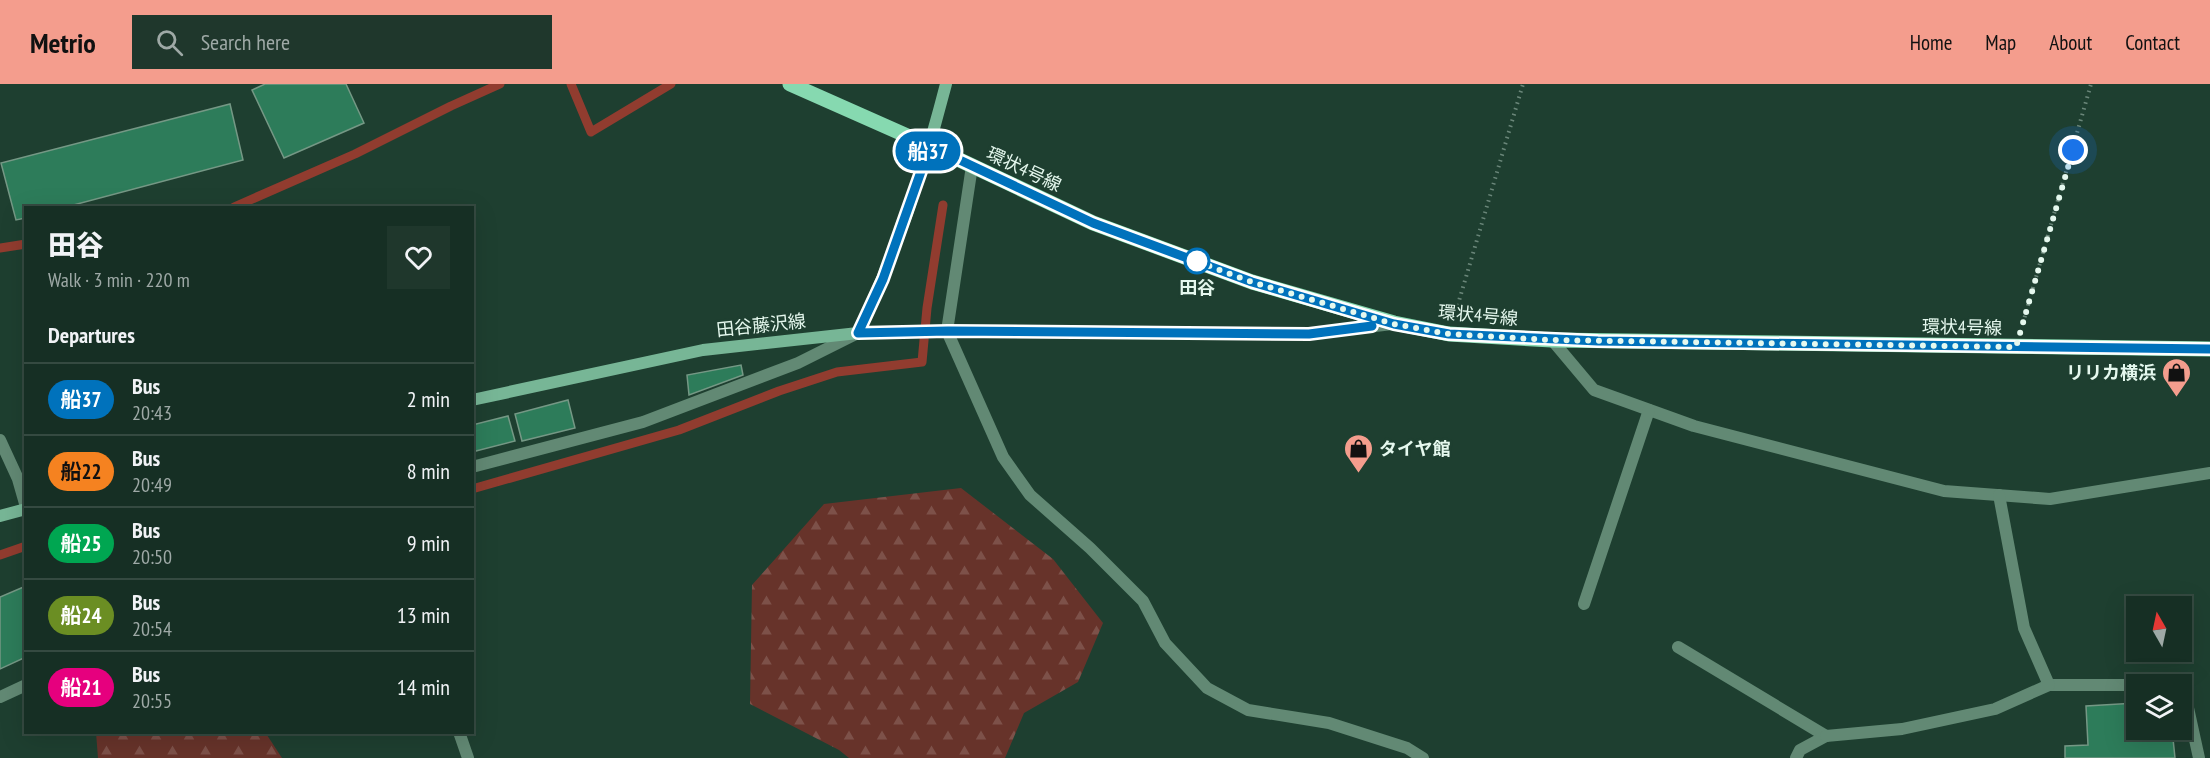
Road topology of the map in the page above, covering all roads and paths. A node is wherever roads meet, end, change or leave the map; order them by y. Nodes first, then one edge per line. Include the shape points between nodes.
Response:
1 (790, 84) edge
2 (946, 84) edge
3 (1523, 84) edge
4 (2091, 84) edge
5 (930, 146) junction
6 (972, 166) junction
7 (1394, 324) junction
8 (945, 331) junction
9 (858, 333) junction
10 (1449, 334) junction
11 (1551, 340) junction
12 (2016, 347) junction
13 (2210, 349) edge
14 (474, 400) edge
15 (1649, 410) junction
16 (0, 440) edge
17 (474, 466) edge
18 (2210, 473) edge
19 (1999, 495) junction
20 (24, 501) edge
21 (24, 509) edge
22 (0, 516) edge
23 (1584, 604) dead end
24 (1678, 647) dead end
25 (2049, 685) junction
26 (2126, 685) edge
27 (24, 686) edge
28 (0, 698) edge
29 (2192, 726) edge
30 (460, 734) edge
31 (1826, 736) junction
32 (468, 758) edge
33 (1423, 758) edge
34 (1796, 758) edge
35 (2199, 758) edge

1 - 5 main road, 環状4号線
2 - 5 main road
3 - 10 path
4 - 12 path
5 - 6 main road, 環状4号線
5 - 9 main road via 883,279
6 - 7 main road, 環状4号線 via 1093,223 1252,282
6 - 8 street
7 - 8 street via 1309,334
7 - 10 main road, 環状4号線
8 - 9 street
8 - 33 street via 1004,457 1030,495 1143,602 1165,643 1207,688 1248,710 1329,723 1407,748
9 - 14 main road, 田谷藤沢線 via 703,350
9 - 17 street via 798,363 643,422
10 - 11 main road, 環状4号線
11 - 12 main road, 環状4号線
11 - 15 street via 1594,390
12 - 13 main road, 環状4号線
15 - 19 street via 1694,426 1944,491
15 - 23 street
16 - 20 street
18 - 19 street via 2050,499
19 - 25 street via 2025,628
21 - 22 main road
24 - 31 street
25 - 26 street
25 - 31 street via 1995,709 1902,729
27 - 28 street
29 - 35 street
30 - 32 street
31 - 34 street via 1800,750

